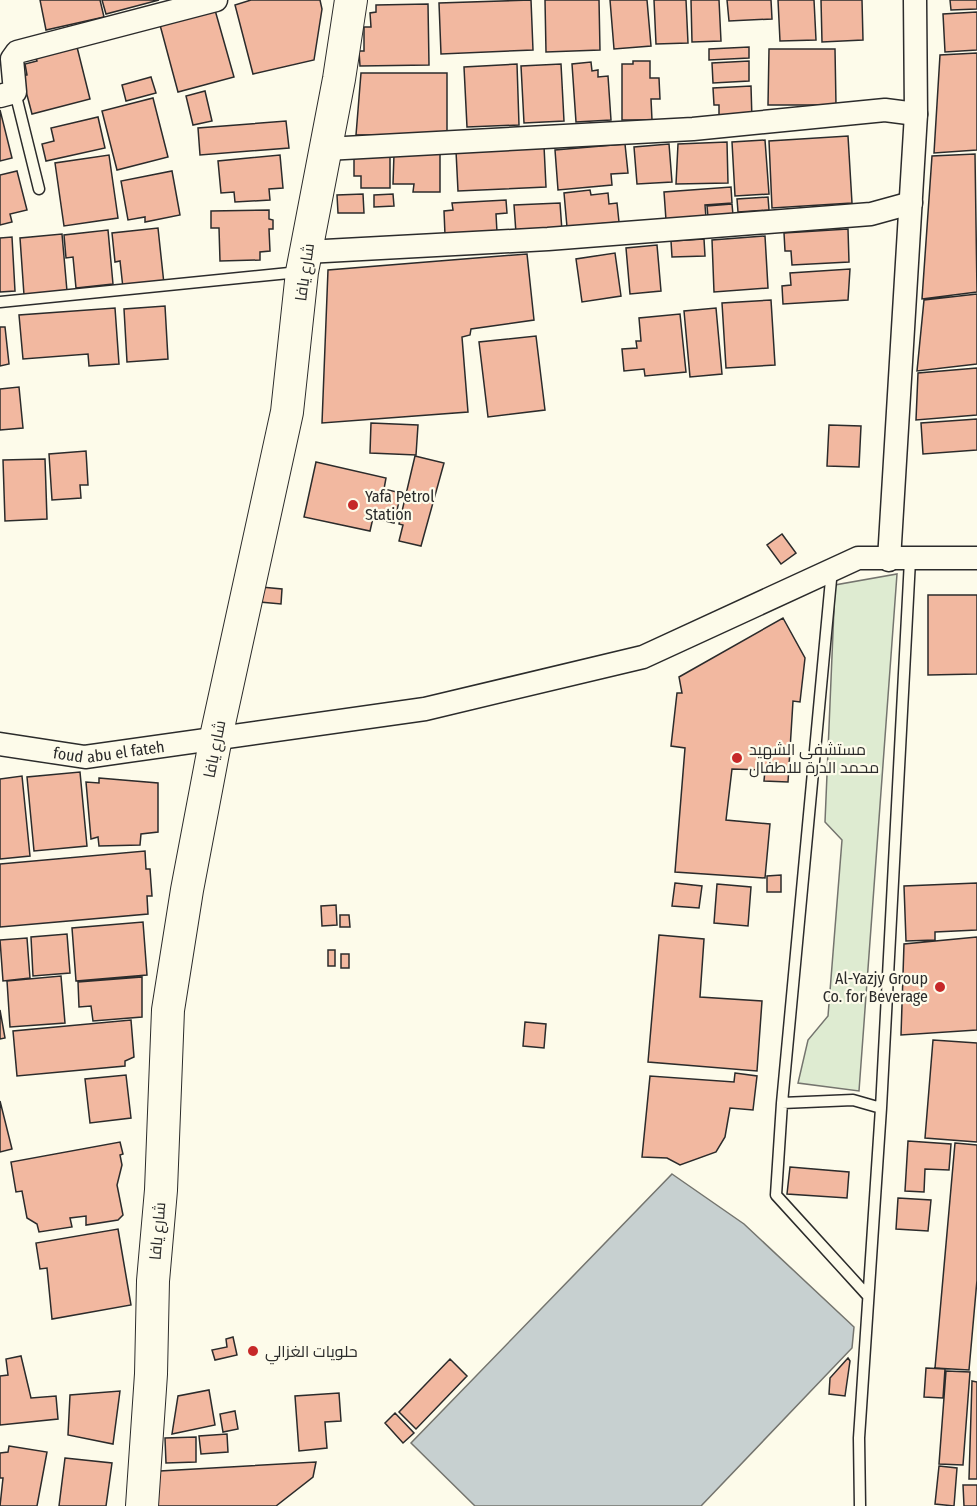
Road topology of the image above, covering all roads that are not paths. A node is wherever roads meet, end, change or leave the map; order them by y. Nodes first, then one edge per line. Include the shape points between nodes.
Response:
1 (216, 0) edge
2 (351, 0) edge
3 (915, 0) edge
4 (7, 94) edge
5 (916, 114) junction
6 (326, 149) junction
7 (39, 189) dead end
8 (911, 203) junction
9 (304, 262) junction
10 (0, 302) edge
11 (977, 558) edge
12 (899, 560) junction
13 (832, 569) junction
14 (216, 737) junction
15 (0, 744) edge
16 (782, 1103) junction
17 (881, 1108) junction
18 (868, 1296) junction
19 (142, 1506) edge
20 (860, 1506) edge

1 - 4 street via 17,52 12,59
2 - 6 street, شارع يافا
3 - 5 street
4 - 7 lane
5 - 6 street via 885,110 693,129
5 - 8 street
6 - 9 street, شارع يافا
8 - 9 street via 871,214
8 - 12 street
9 - 10 lane
9 - 14 street, شارع يافا via 287,412
11 - 12 street, foud abu el fateh
12 - 13 street, foud abu el fateh via 858,558
12 - 17 lane
13 - 14 street, foud abu el fateh via 643,657 425,709
13 - 16 lane
14 - 15 street, foud abu el fateh via 85,757
14 - 19 street, شارع يافا via 168,1010
16 - 17 lane via 854,1100
16 - 18 lane via 776,1195
17 - 18 lane
18 - 20 lane via 859,1438

